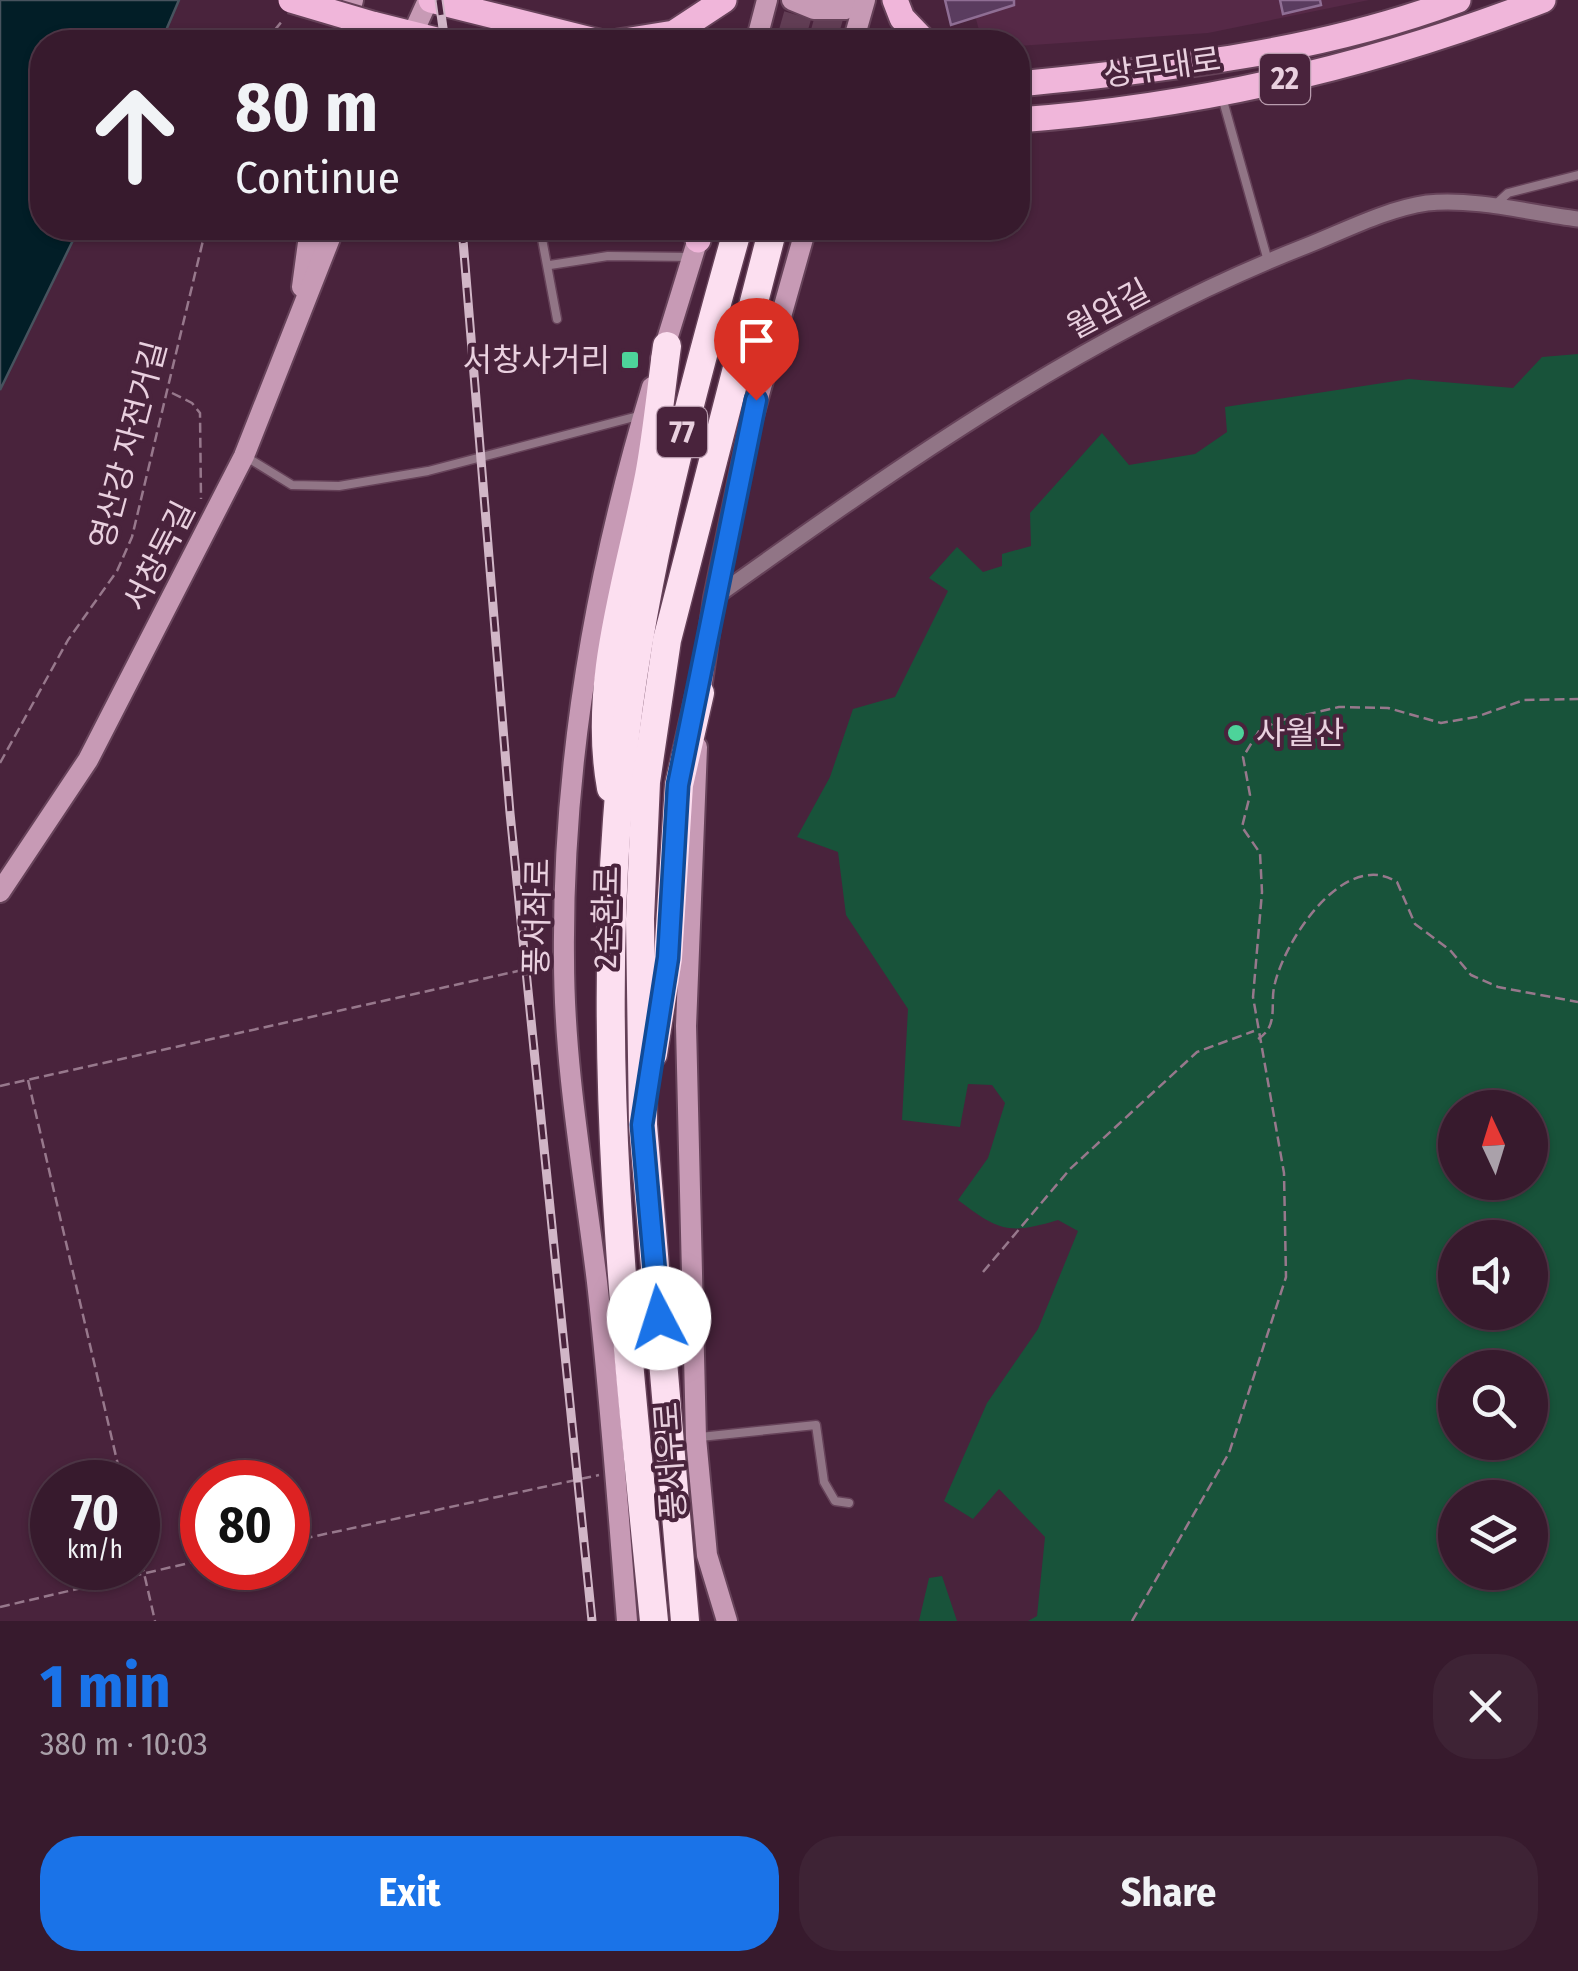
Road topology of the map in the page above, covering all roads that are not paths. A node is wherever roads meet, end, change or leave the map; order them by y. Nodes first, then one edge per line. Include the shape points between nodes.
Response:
1 (353, 0) edge
2 (429, 0) edge
3 (724, 0) edge
4 (766, 0) edge
5 (792, 0) edge
6 (853, 0) edge
7 (866, 0) edge
8 (895, 0) edge
9 (1458, 0) edge
10 (1543, 0) edge
11 (289, 8) edge
12 (346, 30) edge
13 (388, 30) edge
14 (415, 30) edge
15 (550, 30) edge
16 (679, 30) edge
17 (759, 30) edge
18 (857, 30) edge
19 (913, 30) edge
20 (1030, 83) edge
21 (1221, 92) junction
22 (1030, 118) edge
23 (1578, 175) edge
24 (1492, 208) junction
25 (1578, 219) edge
26 (308, 240) edge
27 (329, 240) edge
28 (543, 240) edge
29 (687, 240) edge
30 (696, 240) edge
31 (735, 240) edge
32 (770, 240) edge
33 (803, 240) edge
34 (1268, 260) junction
35 (550, 265) junction
36 (298, 319) junction
37 (556, 319) dead end
38 (667, 346) junction
39 (644, 415) junction
40 (244, 456) junction
41 (714, 598) junction
42 (700, 693) junction
43 (617, 818) junction
44 (0, 892) edge
45 (642, 1125) junction
46 (696, 1438) junction
47 (849, 1503) dead end
48 (627, 1621) edge
49 (654, 1621) edge
50 (685, 1621) edge
51 (728, 1621) edge

1 - 12 street
2 - 14 street
2 - 15 main road
3 - 16 main road
4 - 17 street
5 - 6 street via 814,9 844,9
7 - 18 street
8 - 19 main road
9 - 20 main road, 상무대로 / 22 via 1325,40 1211,62
10 - 21 main road, 상무대로 / 22 via 1342,68
11 - 13 main road, bridge
21 - 22 main road, 상무대로 / 22
21 - 34 lane
23 - 24 lane via 1508,193
24 - 25 street, 월암길
24 - 34 street, 월암길 via 1420,205
26 - 36 street
27 - 36 street, 서창둑길
28 - 35 lane
29 - 35 lane
30 - 38 street, 풍서좌로
31 - 43 highway, 2순환로 / 77 via 670,483 638,640
32 - 45 highway, 2순환로 / 77 via 666,640 646,782
33 - 41 street, 풍서우로 via 748,430
34 - 41 street, 월암길 via 1050,373
35 - 37 lane
36 - 40 street, 서창둑길
38 - 39 street, 풍서좌로
38 - 43 highway via 649,474 615,631 603,743
39 - 40 lane via 428,472 338,486 281,482
39 - 48 street, 풍서좌로 via 604,568 586,686 571,794 564,961
40 - 44 street, 서창둑길 via 88,760
41 - 42 street, 풍서우로
42 - 45 highway via 678,785 668,958
42 - 46 street, 풍서우로 via 686,1026
43 - 49 highway, 2순환로 / 77 via 611,1099
45 - 50 highway, 2순환로 / 77
46 - 47 lane via 816,1424 824,1482 835,1501
46 - 51 street, 풍서우로 via 707,1556

